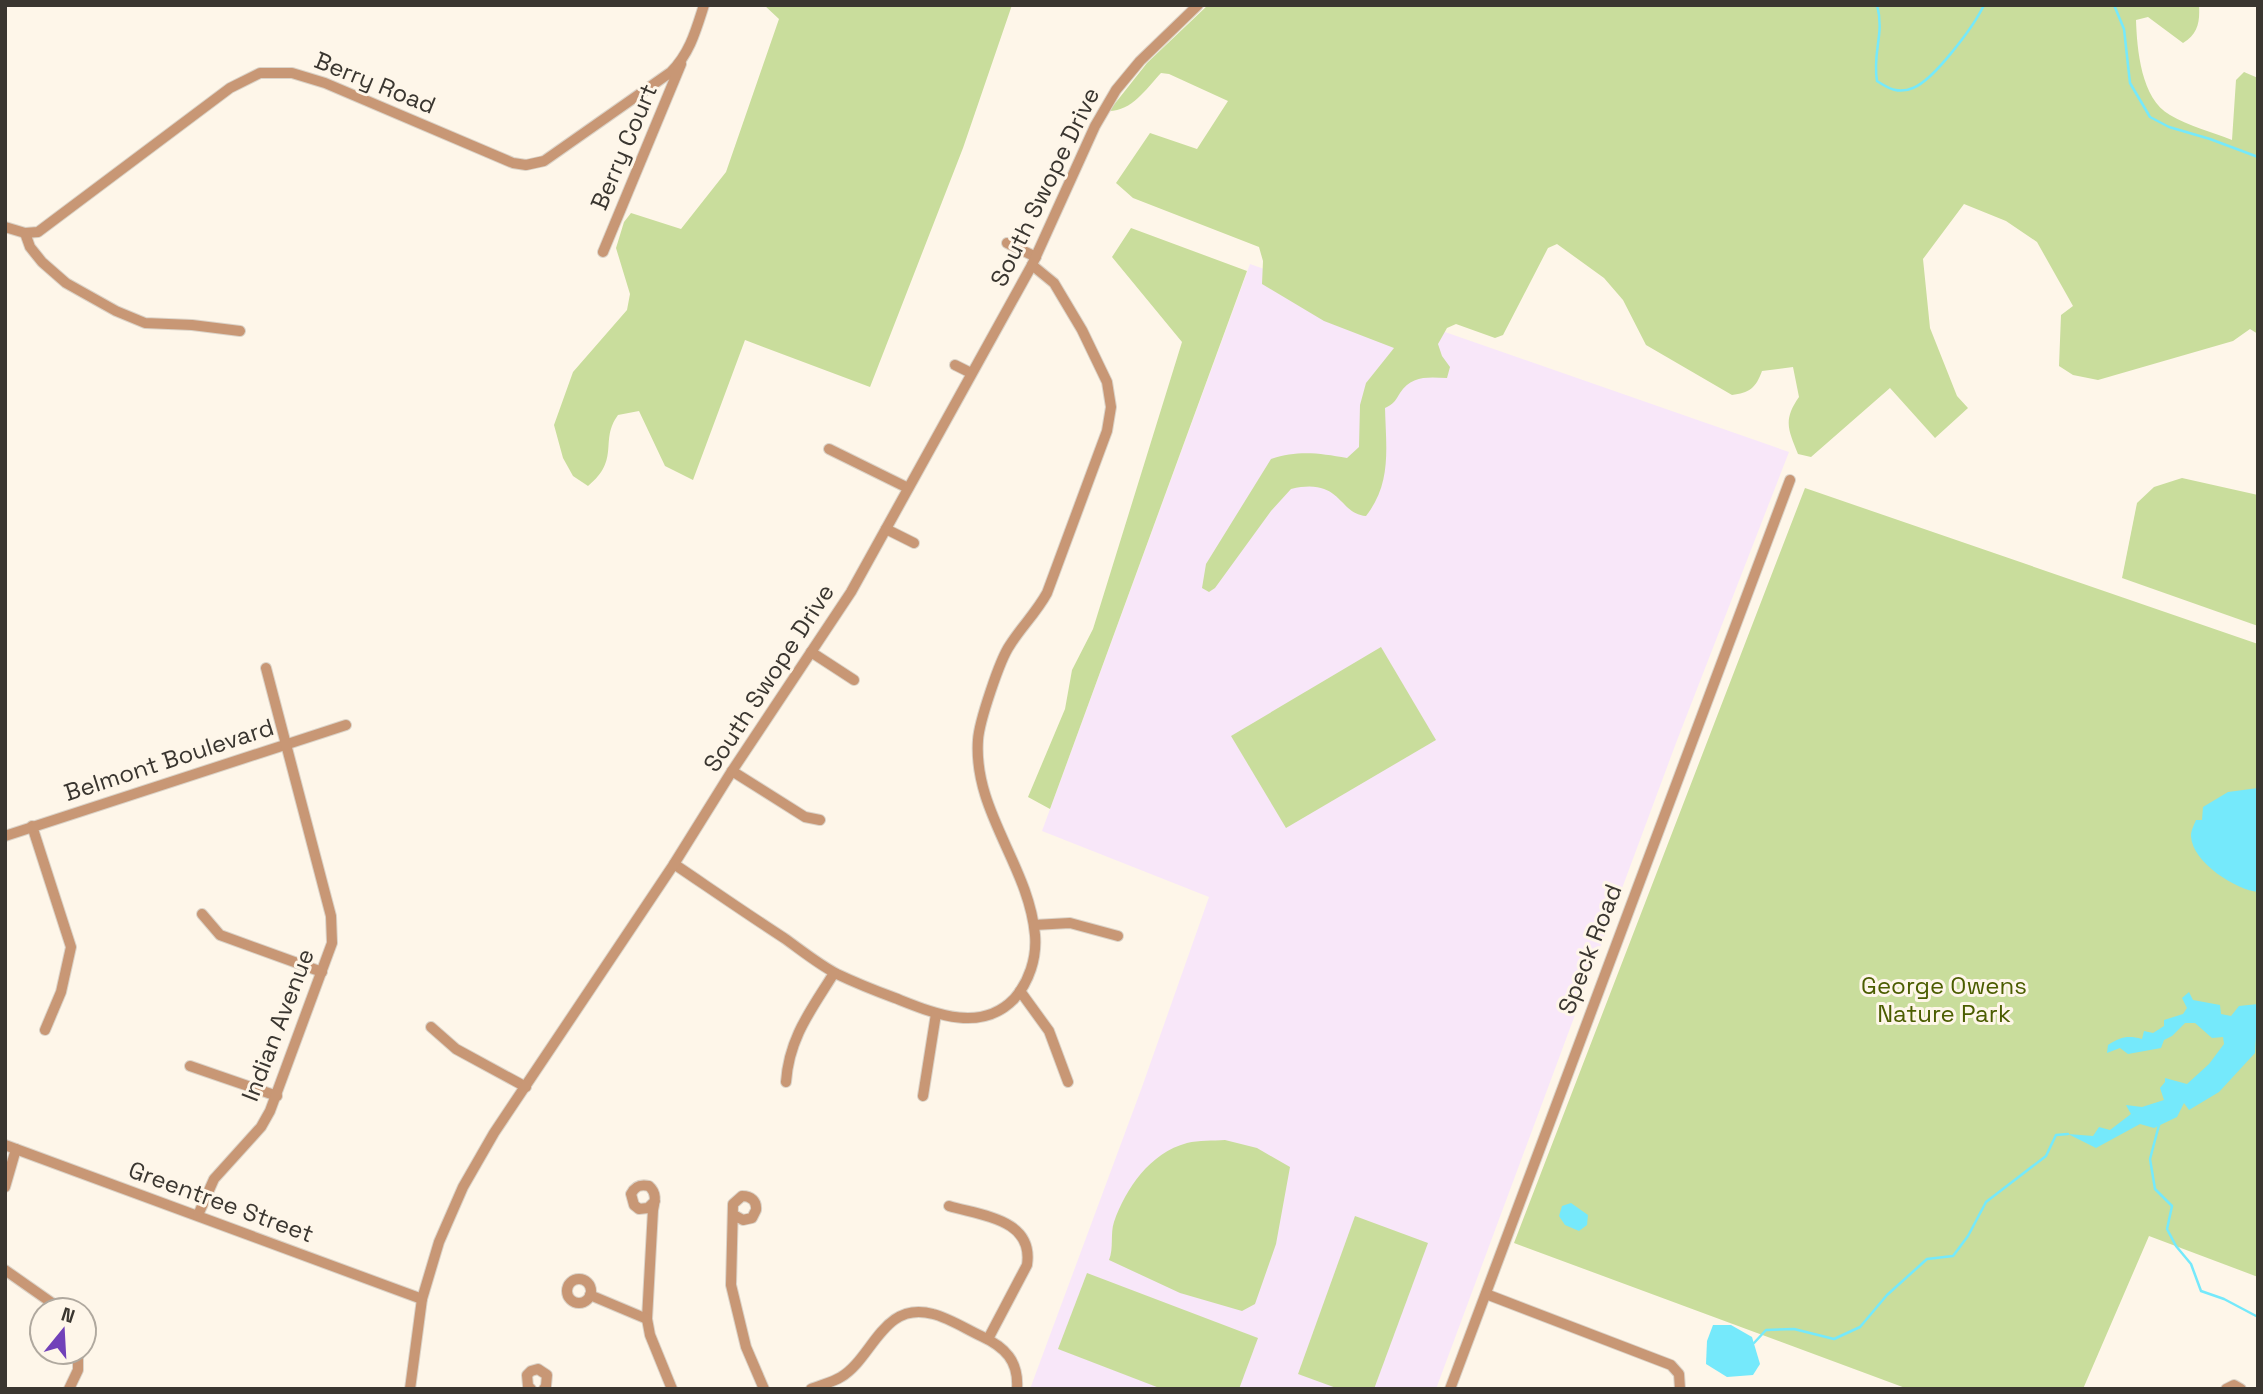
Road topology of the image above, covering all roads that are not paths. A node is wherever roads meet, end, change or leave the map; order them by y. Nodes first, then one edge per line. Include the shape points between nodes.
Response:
1 (704, 5) edge
2 (1198, 5) edge
3 (684, 57) junction
4 (5, 227) edge
5 (24, 233) junction
6 (1007, 243) dead end
7 (603, 252) dead end
8 (1034, 261) junction
9 (240, 331) dead end
10 (955, 365) dead end
11 (971, 373) junction
12 (829, 449) dead end
13 (1790, 480) dead end
14 (908, 488) junction
15 (886, 529) junction
16 (914, 543) dead end
17 (811, 652) junction
18 (266, 668) dead end
19 (854, 680) dead end
20 (346, 725) dead end
21 (286, 744) junction
22 (733, 771) junction
23 (820, 820) dead end
24 (32, 826) junction
25 (5, 836) edge
26 (674, 864) junction
27 (202, 914) dead end
28 (1034, 925) junction
29 (1118, 936) dead end
30 (322, 972) junction
31 (834, 973) junction
32 (1020, 992) junction
33 (936, 1014) junction
34 (431, 1027) dead end
35 (45, 1030) dead end
36 (190, 1066) dead end
37 (786, 1082) dead end
38 (1068, 1082) dead end
39 (526, 1087) junction
40 (277, 1096) junction
41 (923, 1096) dead end
42 (5, 1145) edge
43 (16, 1149) junction
44 (5, 1187) edge
45 (655, 1201) dead end
46 (949, 1206) dead end
47 (198, 1215) junction
48 (734, 1215) dead end
49 (5, 1270) edge
50 (1486, 1294) junction
51 (42, 1296) edge
52 (590, 1296) dead end
53 (422, 1299) junction
54 (647, 1319) junction
55 (988, 1339) junction
56 (78, 1366) edge
57 (68, 1389) edge
58 (410, 1389) edge
59 (531, 1389) edge
60 (544, 1389) edge
61 (672, 1389) edge
62 (764, 1389) edge
63 (811, 1389) edge
64 (1017, 1389) edge
65 (1450, 1389) edge
66 (1680, 1389) edge
67 (2226, 1389) edge
68 (2241, 1389) edge

1 - 3 street, Berry Road
2 - 8 street, South Swope Drive via 1116,90
3 - 5 street, Berry Road via 671,72 544,161 526,165 325,83 292,73 260,73 230,88 38,232
3 - 7 street, Berry Court
4 - 5 street
5 - 9 street via 42,262 66,283 145,323
6 - 8 street
8 - 11 street, South Swope Drive
8 - 28 street via 1054,283 1082,330 1107,383 1111,407 1107,432 1047,593 1009,646 978,736 983,793 1025,886
10 - 11 street
11 - 14 street, South Swope Drive
12 - 14 street
13 - 50 street, Speck Road
14 - 15 street, South Swope Drive
15 - 16 street
15 - 17 street, South Swope Drive
17 - 19 street
17 - 22 street, South Swope Drive
18 - 21 street, Indian Avenue
20 - 21 street, Belmont Boulevard
21 - 24 street, Belmont Boulevard
21 - 30 street, Indian Avenue via 331,916 332,943
22 - 23 street via 805,817
22 - 26 street, South Swope Drive
24 - 25 street, Belmont Boulevard
24 - 35 street via 71,947 61,992
26 - 31 street
26 - 39 street, South Swope Drive
27 - 30 street via 220,935
28 - 29 street via 1070,923
28 - 32 street via 1032,970
30 - 40 street, Indian Avenue
31 - 33 street
31 - 37 street via 794,1039
32 - 33 street via 989,1015 953,1018
32 - 38 street via 1049,1031
33 - 41 street
34 - 39 street via 456,1049
36 - 40 street
39 - 53 street, South Swope Drive via 463,1187 439,1242
40 - 47 street, Indian Avenue via 261,1127 214,1178
42 - 43 street, Greentree Street
43 - 44 street
43 - 47 street, Greentree Street
45 - 54 street
46 - 55 street via 1007,1224 1021,1233 1027,1244 1027,1265
47 - 53 street, Greentree Street
48 - 62 street via 731,1284 746,1347
49 - 51 street
50 - 65 street, Speck Road
50 - 66 street via 1671,1365 1679,1374
52 - 54 street
53 - 58 street, South Swope Drive
54 - 61 street
55 - 63 street via 933,1314 905,1315 879,1333 842,1377
55 - 64 street via 1013,1361
56 - 57 street
59 - 60 street via 527,1375 538,1369 547,1374
67 - 68 street via 2234,1385

